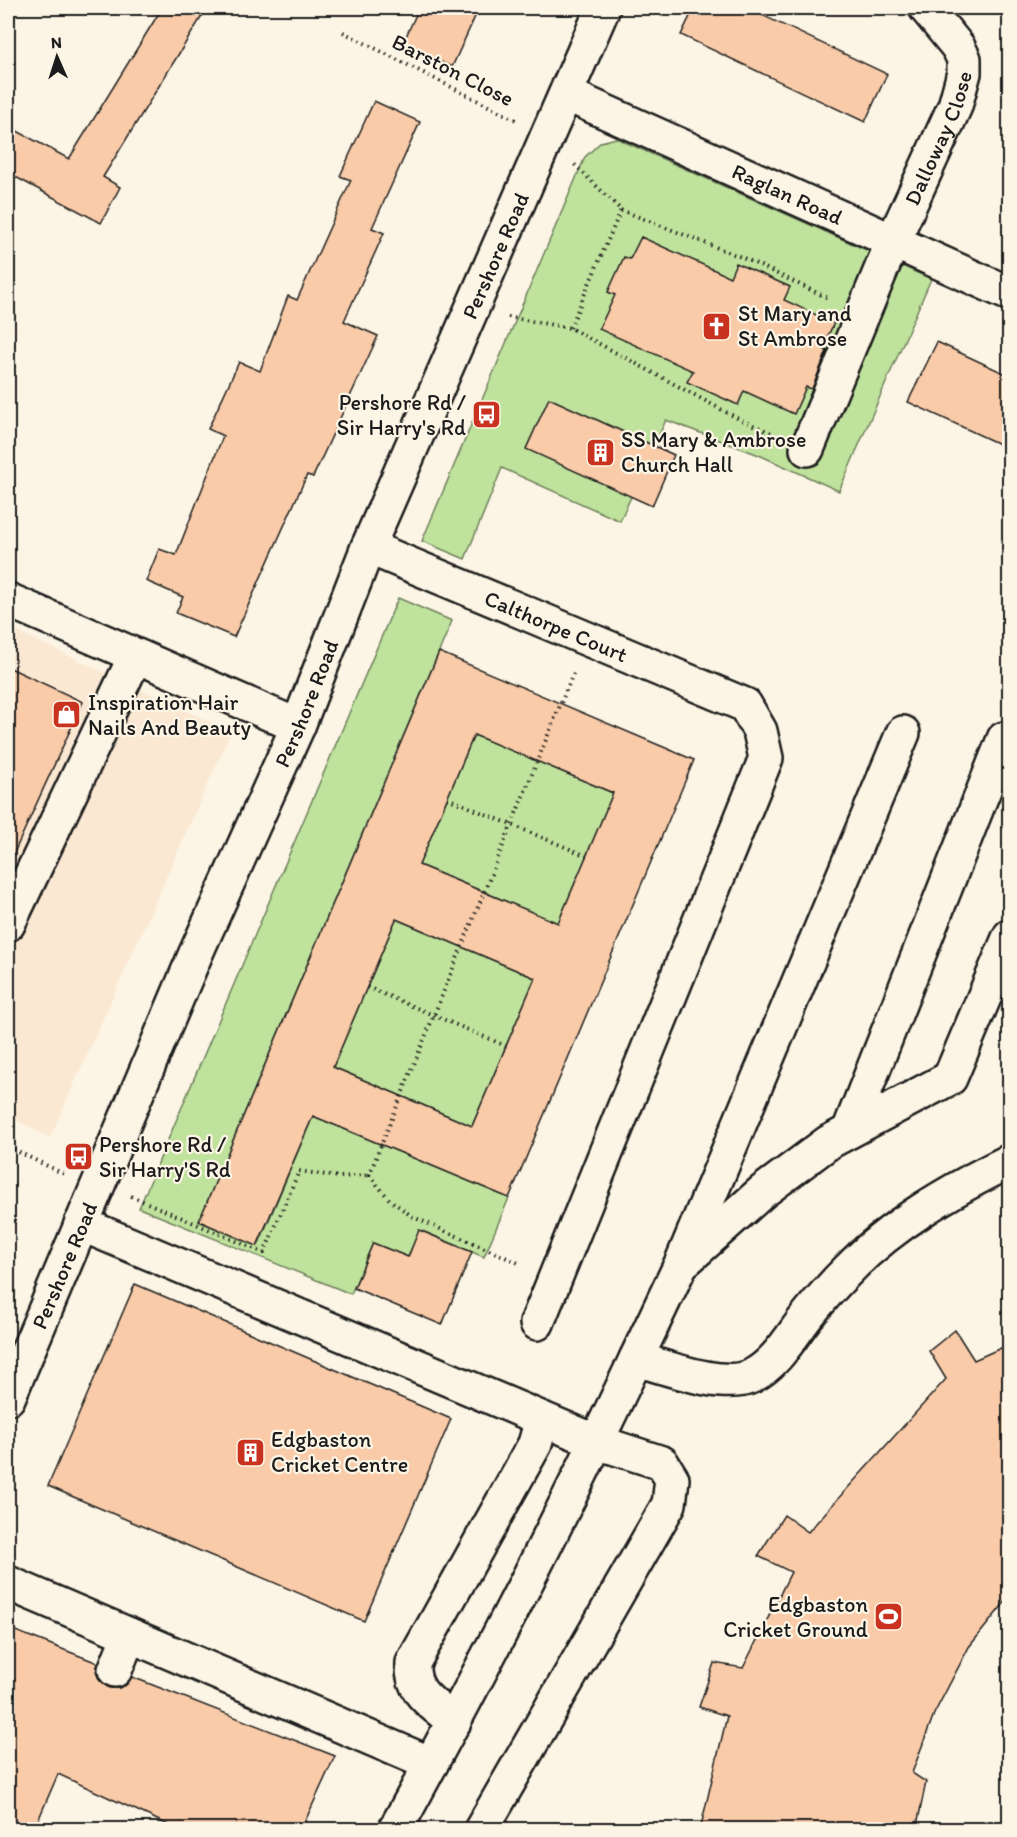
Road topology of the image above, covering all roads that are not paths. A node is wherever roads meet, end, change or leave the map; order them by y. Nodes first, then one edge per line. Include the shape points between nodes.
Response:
1 (603, 8) edge
2 (926, 8) edge
3 (566, 94) junction
4 (892, 241) junction
5 (1010, 294) edge
6 (807, 449) road end
7 (368, 547) junction
8 (8, 600) edge
9 (135, 657) junction
10 (298, 726) junction
11 (903, 734) dead end
12 (1010, 741) edge
13 (8, 924) edge
14 (1010, 936) edge
15 (849, 1131) junction
16 (1010, 1161) edge
17 (81, 1224) junction
18 (681, 1264) junction
19 (537, 1323) dead end
20 (636, 1359) junction
21 (8, 1398) edge
22 (542, 1419) junction
23 (597, 1443) junction
24 (8, 1583) edge
25 (129, 1635) junction
26 (115, 1670) dead end
27 (454, 1722) junction
28 (431, 1764) junction
29 (395, 1830) edge
30 (481, 1830) edge

1 - 3 main road, Pershore Road
2 - 4 main road, Dalloway Close via 958,47 964,59 964,73 955,106
3 - 4 main road, Raglan Road
3 - 7 main road, Pershore Road
4 - 5 main road, Raglan Road
4 - 6 main road, Dalloway Close
7 - 10 main road, Pershore Road
7 - 19 main road, Calthorpe Court via 745,705 760,731 766,759
8 - 9 main road
9 - 10 main road
9 - 13 main road
10 - 17 main road, Pershore Road
11 - 18 main road
12 - 15 main road via 1004,739
14 - 15 main road via 950,1078
15 - 18 main road via 762,1192
16 - 20 main road via 952,1189 848,1269 776,1357 751,1377 708,1381
17 - 21 main road, Pershore Road
17 - 22 main road
18 - 20 main road
20 - 23 main road
22 - 23 main road
22 - 27 main road via 535,1444 413,1663 416,1689
23 - 27 main road
23 - 30 main road via 662,1463 672,1479 669,1504
24 - 25 main road
25 - 26 main road
25 - 28 main road
27 - 28 main road
28 - 29 main road

